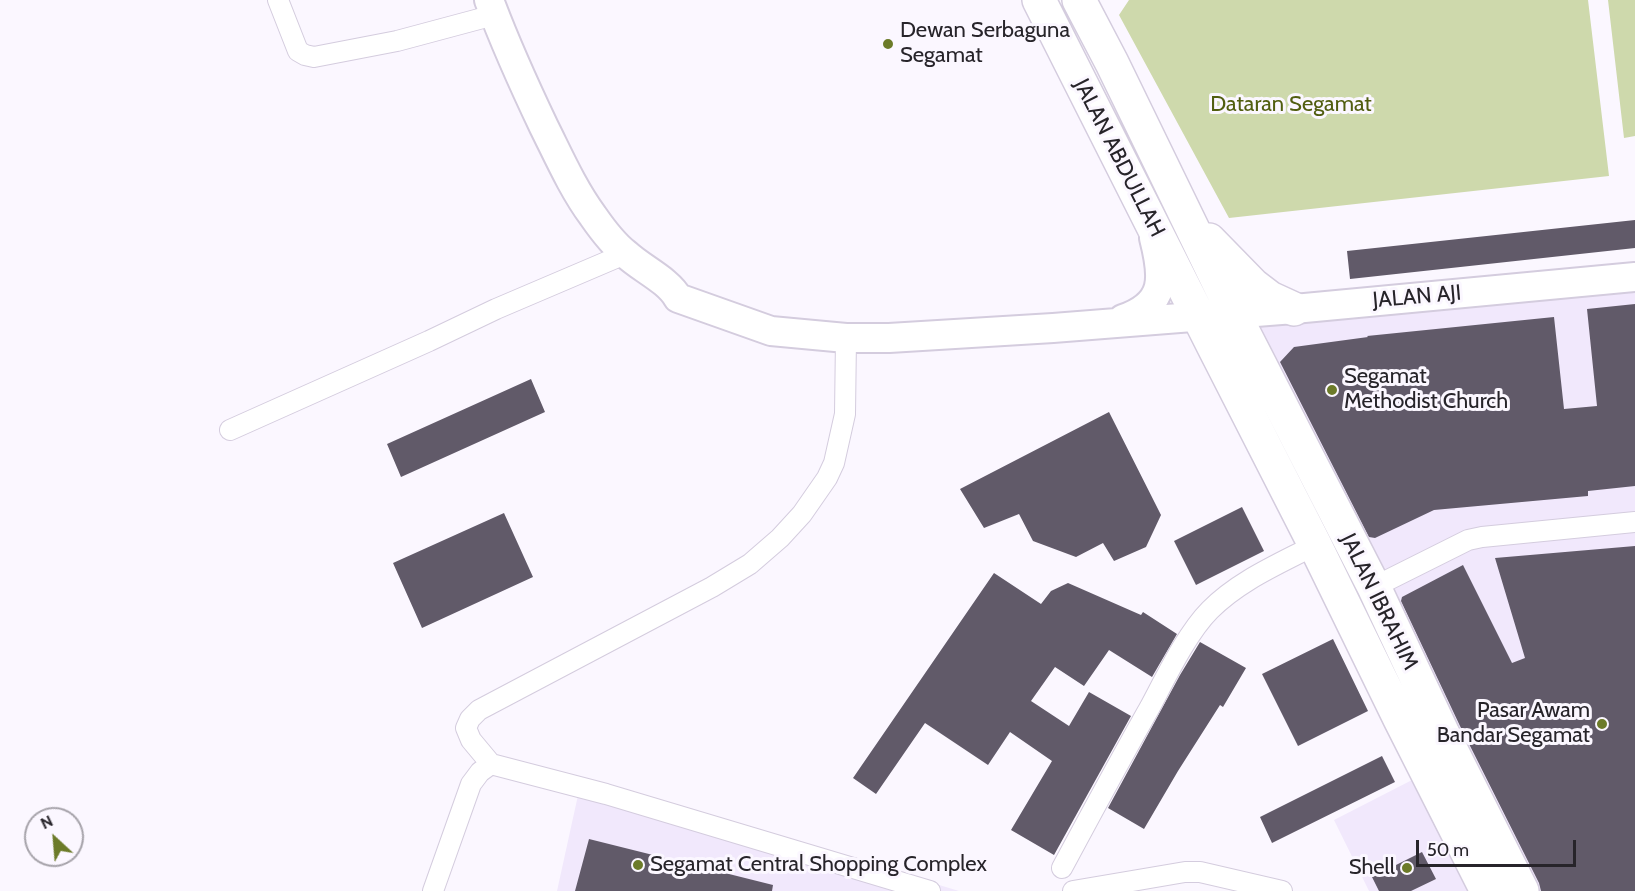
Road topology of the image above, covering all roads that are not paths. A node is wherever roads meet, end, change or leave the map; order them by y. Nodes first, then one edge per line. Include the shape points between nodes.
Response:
1 (278, 0) edge
2 (1039, 0) edge
3 (1079, 0) edge
4 (1105, 0) edge
5 (492, 8) edge
6 (1112, 63) junction
7 (1180, 204) junction
8 (1150, 221) junction
9 (625, 254) junction
10 (1635, 277) edge
11 (1294, 309) junction
12 (1234, 314) junction
13 (1199, 316) junction
14 (1109, 323) junction
15 (846, 338) junction
16 (230, 430) dead end
17 (1635, 522) edge
18 (1315, 545) junction
19 (1374, 588) junction
20 (491, 764) junction
21 (1062, 867) dead end
22 (433, 891) edge
23 (930, 891) edge
24 (1073, 891) edge
25 (1282, 891) edge
26 (1487, 891) edge
27 (1522, 891) edge

1 - 5 street via 298,51 314,57 397,41
2 - 8 highway, JALAN ABDULLAH
3 - 6 highway, JALAN ABDULLAH
4 - 6 highway
5 - 9 street, JALAN AJI via 576,190
6 - 7 highway, JALAN ABDULLAH
7 - 11 highway via 1215,248 1253,285
7 - 12 highway, JALAN ABDULLAH
8 - 13 highway, JALAN ABDULLAH
8 - 14 street via 1160,272 1154,300 1130,317
9 - 15 street, JALAN AJI via 673,289 678,298 771,331
9 - 16 street
10 - 11 street, JALAN AJI
11 - 12 street, JALAN AJI
12 - 13 street, JALAN AJI
12 - 19 highway, JALAN IBRAHIM
13 - 14 street, JALAN AJI
13 - 18 highway, JALAN IBRAHIM
14 - 15 street, JALAN AJI
15 - 20 street via 845,414 834,463 802,514 750,564 479,710 466,728
17 - 19 street via 1468,540
18 - 21 street via 1247,581 1209,611 1196,627
18 - 26 highway, JALAN IBRAHIM
19 - 27 highway, JALAN IBRAHIM
20 - 22 street via 471,784
20 - 23 street via 606,794
24 - 25 street via 1185,872

